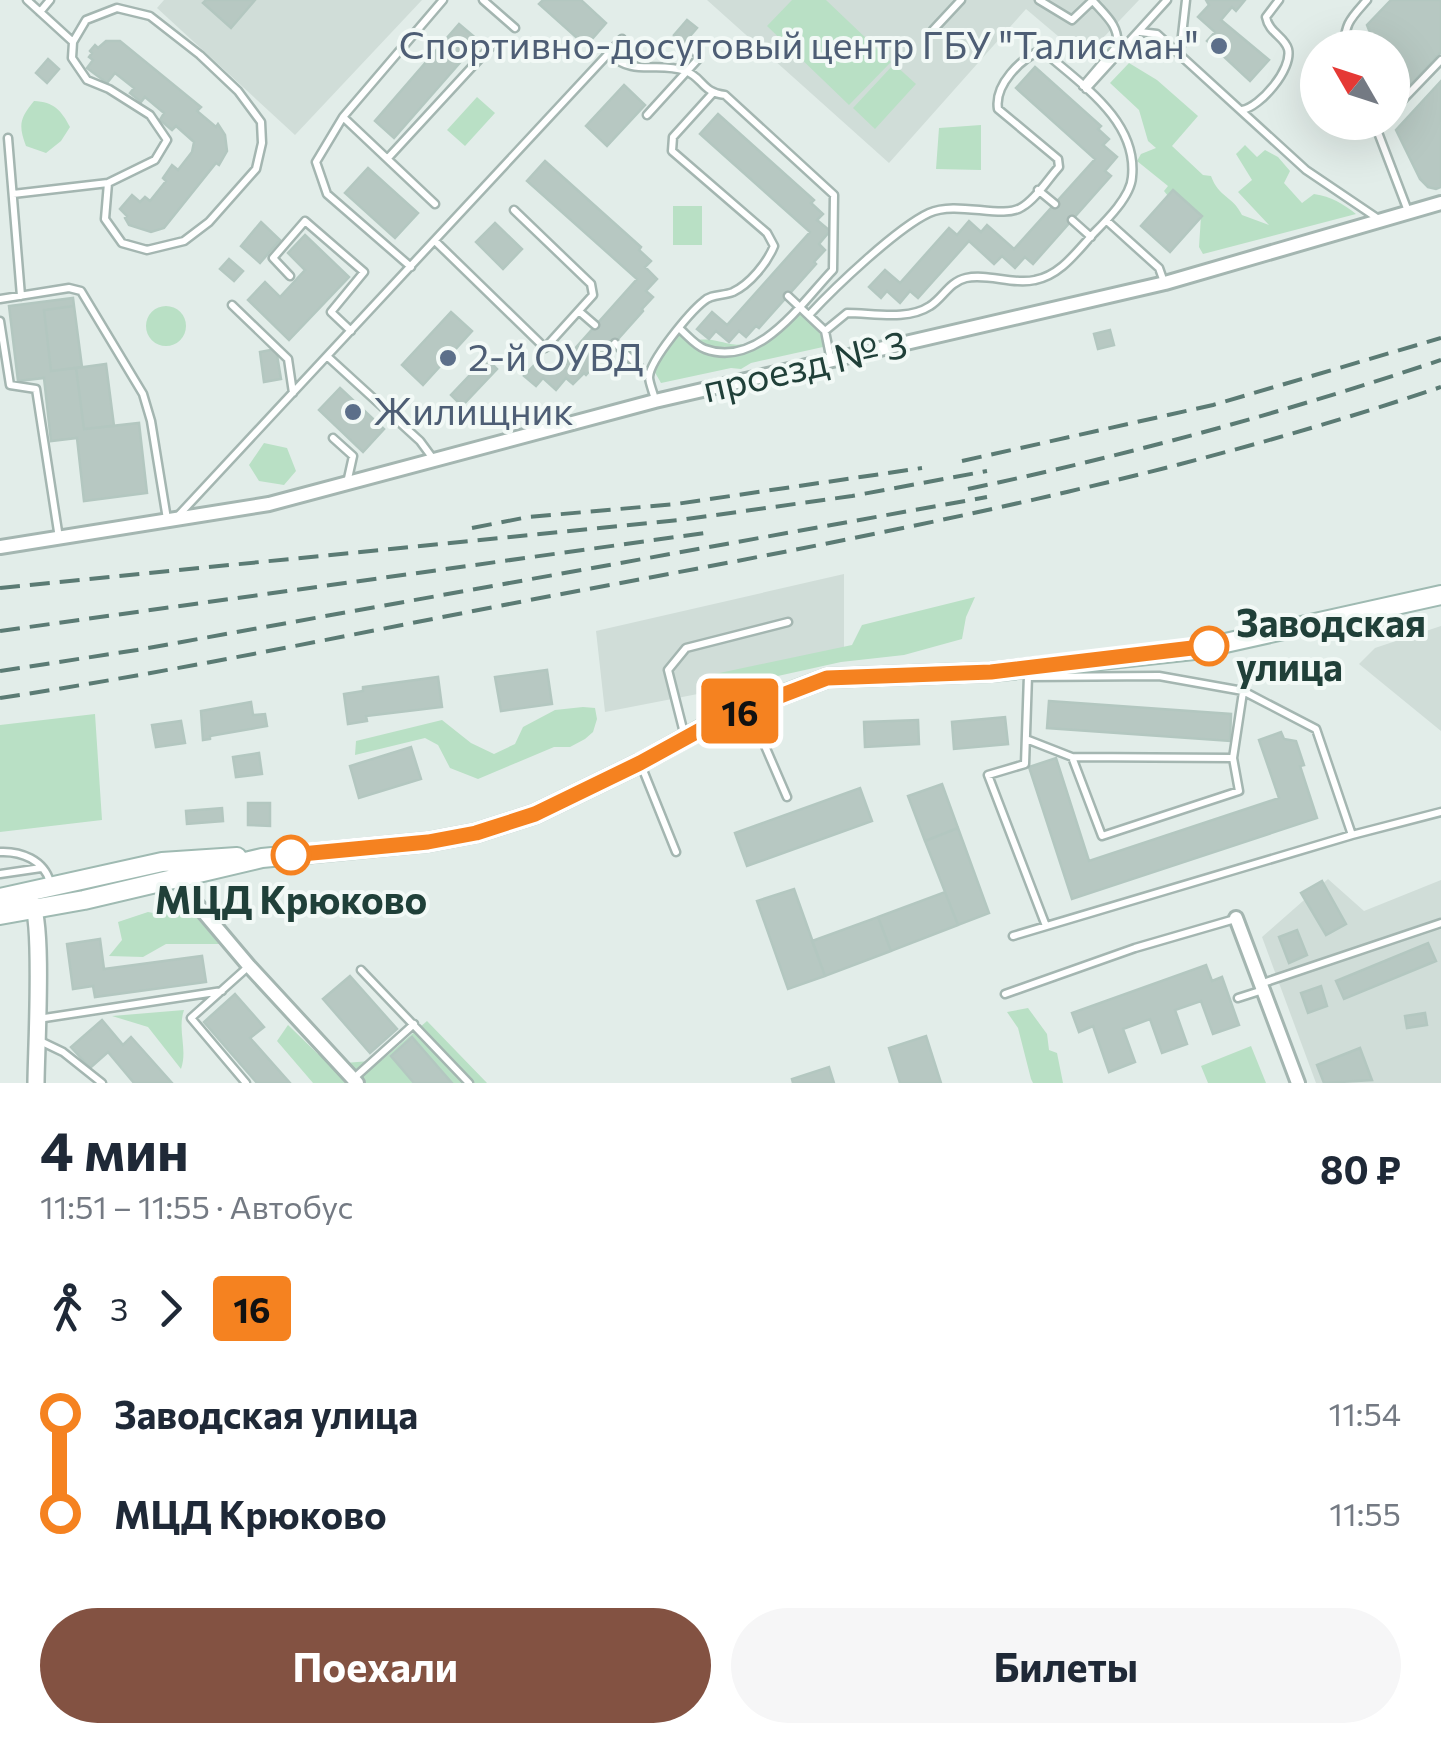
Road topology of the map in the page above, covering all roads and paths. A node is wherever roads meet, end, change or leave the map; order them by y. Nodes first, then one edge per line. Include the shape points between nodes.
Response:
1 (27, 0) edge
2 (50, 0) edge
3 (443, 0) edge
4 (483, 0) edge
5 (960, 0) edge
6 (1038, 0) edge
7 (1093, 0) edge
8 (1166, 0) edge
9 (1186, 0) edge
10 (1279, 0) edge
11 (1367, 0) edge
12 (40, 12) junction
13 (1154, 15) junction
14 (515, 28) dead end
15 (934, 30) dead end
16 (1345, 30) edge
17 (1140, 32) junction
18 (1156, 34) junction
19 (622, 39) dead end
20 (73, 42) junction
21 (495, 42) dead end
22 (692, 44) dead end
23 (608, 54) junction
24 (1180, 54) junction
25 (1441, 60) edge
26 (687, 71) junction
27 (1084, 87) junction
28 (1410, 92) edge
29 (712, 94) junction
30 (1241, 110) junction
31 (647, 115) dead end
32 (343, 116) junction
33 (8, 138) dead end
34 (1383, 140) edge
35 (388, 158) junction
36 (108, 183) junction
37 (1038, 190) junction
38 (13, 194) junction
39 (1441, 203) edge
40 (436, 204) dead end
41 (1055, 204) dead end
42 (514, 210) dead end
43 (1408, 211) junction
44 (1072, 220) dead end
45 (1106, 220) junction
46 (1380, 220) junction
47 (1091, 237) junction
48 (435, 241) junction
49 (410, 267) junction
50 (759, 270) junction
51 (290, 276) dead end
52 (768, 278) dead end
53 (1165, 283) junction
54 (22, 296) junction
55 (788, 296) dead end
56 (0, 299) edge
57 (232, 305) dead end
58 (799, 305) junction
59 (580, 312) junction
60 (810, 314) junction
61 (0, 320) edge
62 (595, 326) dead end
63 (680, 329) junction
64 (352, 331) junction
65 (825, 331) junction
66 (615, 343) dead end
67 (328, 357) junction
68 (831, 362) junction
69 (649, 378) junction
70 (293, 394) junction
71 (656, 401) junction
72 (333, 438) dead end
73 (434, 461) junction
74 (347, 484) junction
75 (172, 518) junction
76 (59, 540) junction
77 (0, 547) edge
78 (1441, 595) edge
79 (788, 622) dead end
80 (1028, 672) junction
81 (1244, 691) junction
82 (748, 708) junction
83 (686, 737) junction
84 (1026, 739) junction
85 (1072, 757) junction
86 (1233, 758) junction
87 (640, 763) junction
88 (787, 798) dead end
89 (1441, 812) edge
90 (1352, 834) junction
91 (0, 852) edge
92 (676, 852) dead end
93 (262, 858) junction
94 (162, 862) junction
95 (43, 868) junction
96 (0, 874) edge
97 (176, 879) junction
98 (50, 888) junction
99 (20, 894) junction
100 (0, 898) edge
101 (36, 909) junction
102 (0, 914) edge
103 (1236, 918) joint
104 (1441, 924) edge
105 (1046, 926) junction
106 (1013, 936) dead end
107 (250, 966) junction
108 (361, 970) dead end
109 (1263, 986) junction
110 (222, 990) junction
111 (1005, 994) dead end
112 (1238, 998) dead end
113 (36, 1019) junction
114 (414, 1024) junction
115 (36, 1039) junction
116 (356, 1081) edge
117 (36, 1083) edge
118 (102, 1083) edge
119 (246, 1083) edge
120 (470, 1083) edge
121 (1298, 1083) edge

1 - 12 lane
2 - 12 lane
3 - 32 lane
4 - 14 lane
5 - 15 lane
6 - 7 lane via 1072,20
7 - 27 lane via 1116,26 1118,40
8 - 13 lane
9 - 24 lane
10 - 30 lane via 1266,17 1268,28 1287,44 1289,55 1252,108
11 - 16 lane
12 - 20 lane
13 - 17 lane
13 - 18 lane
17 - 18 lane
17 - 27 lane
18 - 24 lane
19 - 23 lane
20 - 36 lane via 72,58 87,80 150,115 166,140 154,160
20 - 36 lane via 86,20 117,8 150,16 238,91 261,122 256,169 184,241 147,250 122,243 105,219
21 - 35 lane
22 - 26 lane via 698,58
23 - 26 lane via 622,66
23 - 48 lane
24 - 30 lane
25 - 28 lane
26 - 29 lane
26 - 31 lane
27 - 37 lane via 1042,50 999,90 998,109 1058,159
27 - 45 lane via 1114,114 1131,158 1132,180
29 - 50 lane via 673,137 672,152 767,233 774,246
29 - 58 lane via 725,95 834,195 833,270
30 - 46 lane via 1328,188
32 - 35 lane
32 - 49 lane via 316,162 327,194
33 - 38 lane
34 - 43 lane
35 - 40 lane
36 - 38 lane
37 - 41 lane
37 - 60 lane via 1010,211 952,206 928,214
38 - 54 lane
39 - 43 street, проезд № 3
42 - 59 lane via 591,284
43 - 46 street, проезд № 3
44 - 47 lane
45 - 47 lane
45 - 53 lane via 1159,268
46 - 53 street, проезд № 3
47 - 65 lane via 1058,271 1034,280 966,278 916,312 847,313
48 - 49 lane
48 - 59 lane via 545,348
49 - 64 lane
50 - 52 lane
50 - 63 lane via 733,292 706,297
51 - 64 lane via 272,258 305,221 364,272 331,312
53 - 68 street, проезд № 3
54 - 56 lane
54 - 75 lane via 82,291 143,394
55 - 58 lane
57 - 70 lane via 288,358
58 - 60 lane
58 - 63 lane via 765,342 730,352 703,349
59 - 62 lane
60 - 65 lane
61 - 76 lane via 10,385 36,389
63 - 69 lane
64 - 67 lane
65 - 68 lane
66 - 69 lane
67 - 70 lane
67 - 73 lane
68 - 71 street, проезд № 3
69 - 71 lane
70 - 75 lane
71 - 73 street, проезд № 3
72 - 74 lane via 353,456
73 - 74 street, проезд № 3
74 - 75 street, проезд № 3
75 - 76 street, проезд № 3
76 - 77 street, проезд № 3
78 - 80 main road via 1194,650
79 - 83 lane via 686,648 668,670
80 - 81 lane via 1160,676
80 - 82 main road via 827,678
80 - 84 lane
81 - 86 lane
81 - 90 lane via 1316,729
82 - 83 main road
82 - 88 lane
83 - 87 main road
84 - 85 lane
84 - 105 lane via 1025,764 988,775
85 - 86 lane
85 - 86 lane via 1102,836 1239,792
87 - 92 lane
87 - 93 main road via 535,814 476,833
89 - 90 lane
90 - 105 lane
91 - 95 lane via 21,853
93 - 94 main road
93 - 97 main road
94 - 97 street
94 - 98 main road
95 - 96 lane
95 - 98 lane
97 - 101 main road
97 - 107 street
98 - 99 main road
98 - 101 lane
99 - 100 main road
99 - 101 street
101 - 102 main road
101 - 113 street
103 - 109 street
103 - 111 lane
104 - 109 lane
105 - 106 lane
107 - 110 lane
107 - 116 street
108 - 114 lane
109 - 112 lane
109 - 121 street
110 - 113 lane
110 - 119 lane via 191,1018
113 - 115 street
114 - 116 lane
114 - 120 lane
115 - 117 street
115 - 118 lane

